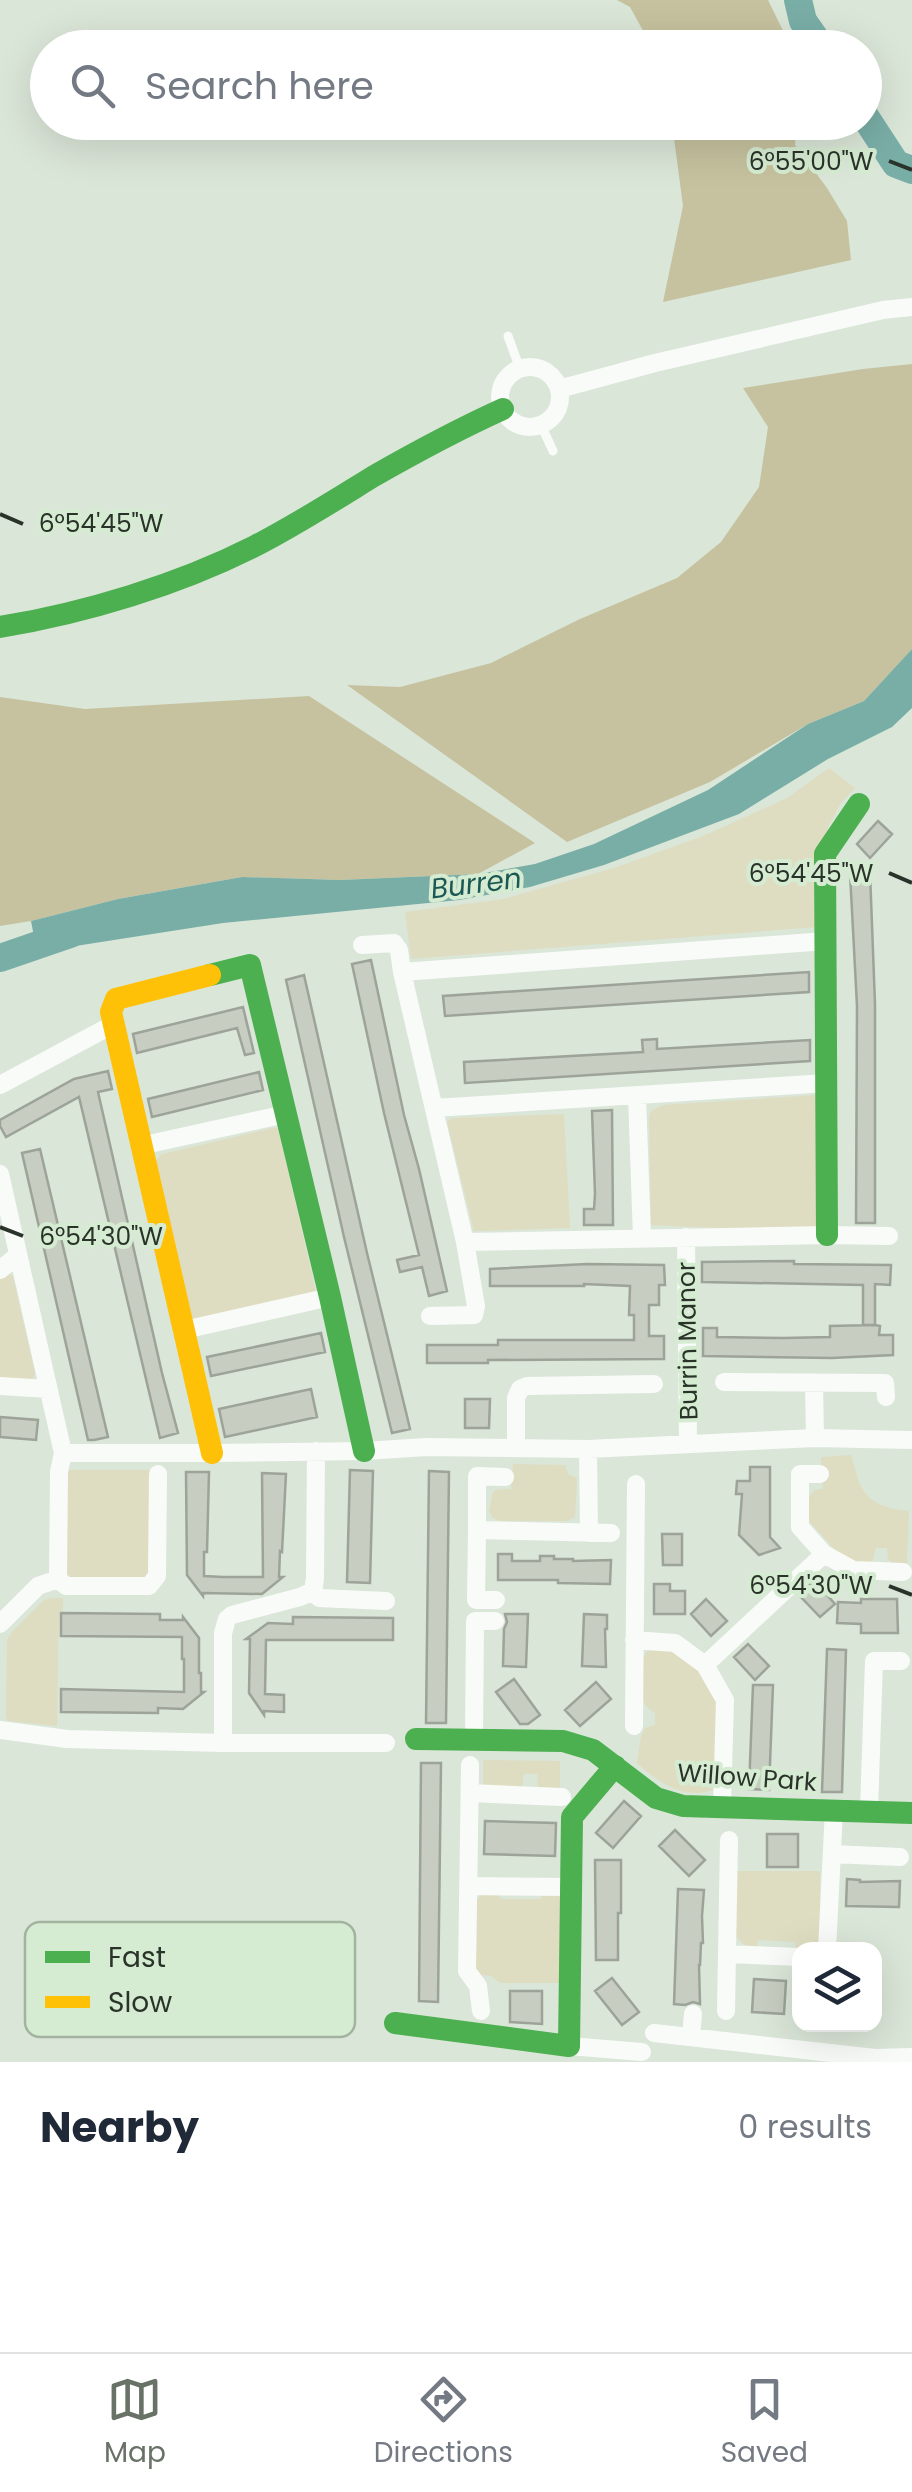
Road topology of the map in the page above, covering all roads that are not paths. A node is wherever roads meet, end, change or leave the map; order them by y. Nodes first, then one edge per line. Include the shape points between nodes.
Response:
1 (912, 306) edge
2 (508, 336) dead end
3 (520, 370) junction
4 (559, 389) junction
5 (503, 409) junction
6 (542, 425) junction
7 (552, 450) dead end
8 (0, 627) edge
9 (859, 804) dead end
10 (826, 940) junction
11 (362, 944) dead end
12 (402, 972) junction
13 (114, 1024) junction
14 (826, 1083) junction
15 (0, 1085) edge
16 (637, 1096) junction
17 (434, 1108) junction
18 (286, 1114) junction
19 (140, 1146) junction
20 (0, 1174) edge
21 (827, 1235) junction
22 (889, 1236) dead end
23 (686, 1237) junction
24 (642, 1238) junction
25 (465, 1242) junction
26 (18, 1254) junction
27 (0, 1270) edge
28 (330, 1297) junction
29 (430, 1316) dead end
30 (184, 1330) junction
31 (724, 1382) dead end
32 (814, 1383) junction
33 (654, 1384) dead end
34 (0, 1386) edge
35 (48, 1388) junction
36 (886, 1398) dead end
37 (814, 1438) junction
38 (911, 1439) edge
39 (688, 1444) junction
40 (516, 1446) junction
41 (588, 1448) junction
42 (364, 1450) junction
43 (316, 1452) junction
44 (63, 1453) junction
45 (212, 1453) junction
46 (158, 1474) dead end
47 (820, 1474) dead end
48 (506, 1477) dead end
49 (636, 1484) dead end
50 (477, 1530) junction
51 (612, 1533) dead end
52 (589, 1534) junction
53 (824, 1554) junction
54 (904, 1572) dead end
55 (58, 1579) junction
56 (313, 1590) junction
57 (496, 1600) dead end
58 (386, 1601) dead end
59 (495, 1621) dead end
60 (0, 1624) edge
61 (634, 1640) junction
62 (901, 1661) dead end
63 (705, 1665) junction
64 (634, 1726) dead end
65 (0, 1730) edge
66 (416, 1739) dead end
67 (474, 1740) junction
68 (223, 1743) junction
69 (386, 1743) dead end
70 (470, 1765) dead end
71 (615, 1766) junction
72 (470, 1793) junction
73 (562, 1797) dead end
74 (722, 1806) junction
75 (834, 1810) junction
76 (869, 1812) junction
77 (912, 1813) edge
78 (729, 1840) dead end
79 (832, 1854) junction
80 (900, 1857) dead end
81 (468, 1886) junction
82 (571, 1887) junction
83 (827, 1942) edge
84 (727, 1954) junction
85 (792, 1957) edge
86 (481, 2011) dead end
87 (726, 2011) dead end
88 (692, 2014) dead end
89 (394, 2023) dead end
90 (654, 2033) dead end
91 (691, 2038) junction
92 (568, 2046) junction
93 (642, 2052) dead end
94 (912, 2058) edge

1 - 4 street
2 - 3 lane
3 - 4 street via 548,373
3 - 5 street via 501,390
4 - 6 street via 558,406
5 - 6 street via 515,423
5 - 8 street via 252,548 87,610
6 - 7 lane
9 - 10 street via 825,854
10 - 12 street
10 - 14 street
11 - 12 street via 394,943
12 - 17 street
13 - 15 street
13 - 18 street via 116,999 250,965
13 - 19 street
14 - 16 street
14 - 21 street
16 - 17 street
16 - 24 street
17 - 25 street
18 - 19 street
18 - 28 street
19 - 30 street
20 - 26 street
21 - 22 street
21 - 23 street
23 - 24 street
23 - 39 street, Burrin Manor
24 - 25 street
25 - 29 street via 474,1314
26 - 27 street
26 - 35 street
28 - 30 street
28 - 42 street
30 - 45 street
31 - 32 street
32 - 36 street via 885,1384
32 - 37 street
33 - 40 street, Burrin Manor via 520,1389
34 - 35 street
35 - 44 street
37 - 38 street
37 - 39 street
39 - 41 street
40 - 41 street
40 - 42 street
41 - 52 street
42 - 43 street
43 - 45 street
43 - 56 street
44 - 45 street
44 - 55 street
46 - 55 street via 158,1576 149,1586 66,1586
47 - 53 street via 800,1474 800,1527
48 - 50 street via 477,1476
49 - 61 street
50 - 52 street
50 - 57 street via 476,1600
51 - 52 street
53 - 54 street via 853,1570
53 - 63 street
55 - 60 street via 38,1586
56 - 58 street via 319,1598
56 - 68 street via 227,1618
59 - 67 street via 475,1622
61 - 63 street via 676,1643
61 - 64 street
62 - 76 street via 874,1661
63 - 74 street via 725,1700
65 - 68 street via 67,1740
66 - 67 street, Willow Park
67 - 71 street, Willow Park via 563,1742 593,1750
68 - 69 street
70 - 72 street
71 - 74 street, Willow Park via 656,1798
71 - 82 street via 572,1817
72 - 73 street
72 - 81 street
74 - 75 street, Willow Park
75 - 76 street, Willow Park
75 - 79 street
76 - 77 street, Willow Park
78 - 84 street
79 - 80 street
79 - 83 street
81 - 82 street
81 - 86 street via 466,1971 478,1986
82 - 92 street
84 - 85 street
84 - 87 street
88 - 91 street
89 - 92 street
90 - 91 street
91 - 94 street
92 - 93 street via 623,2041

